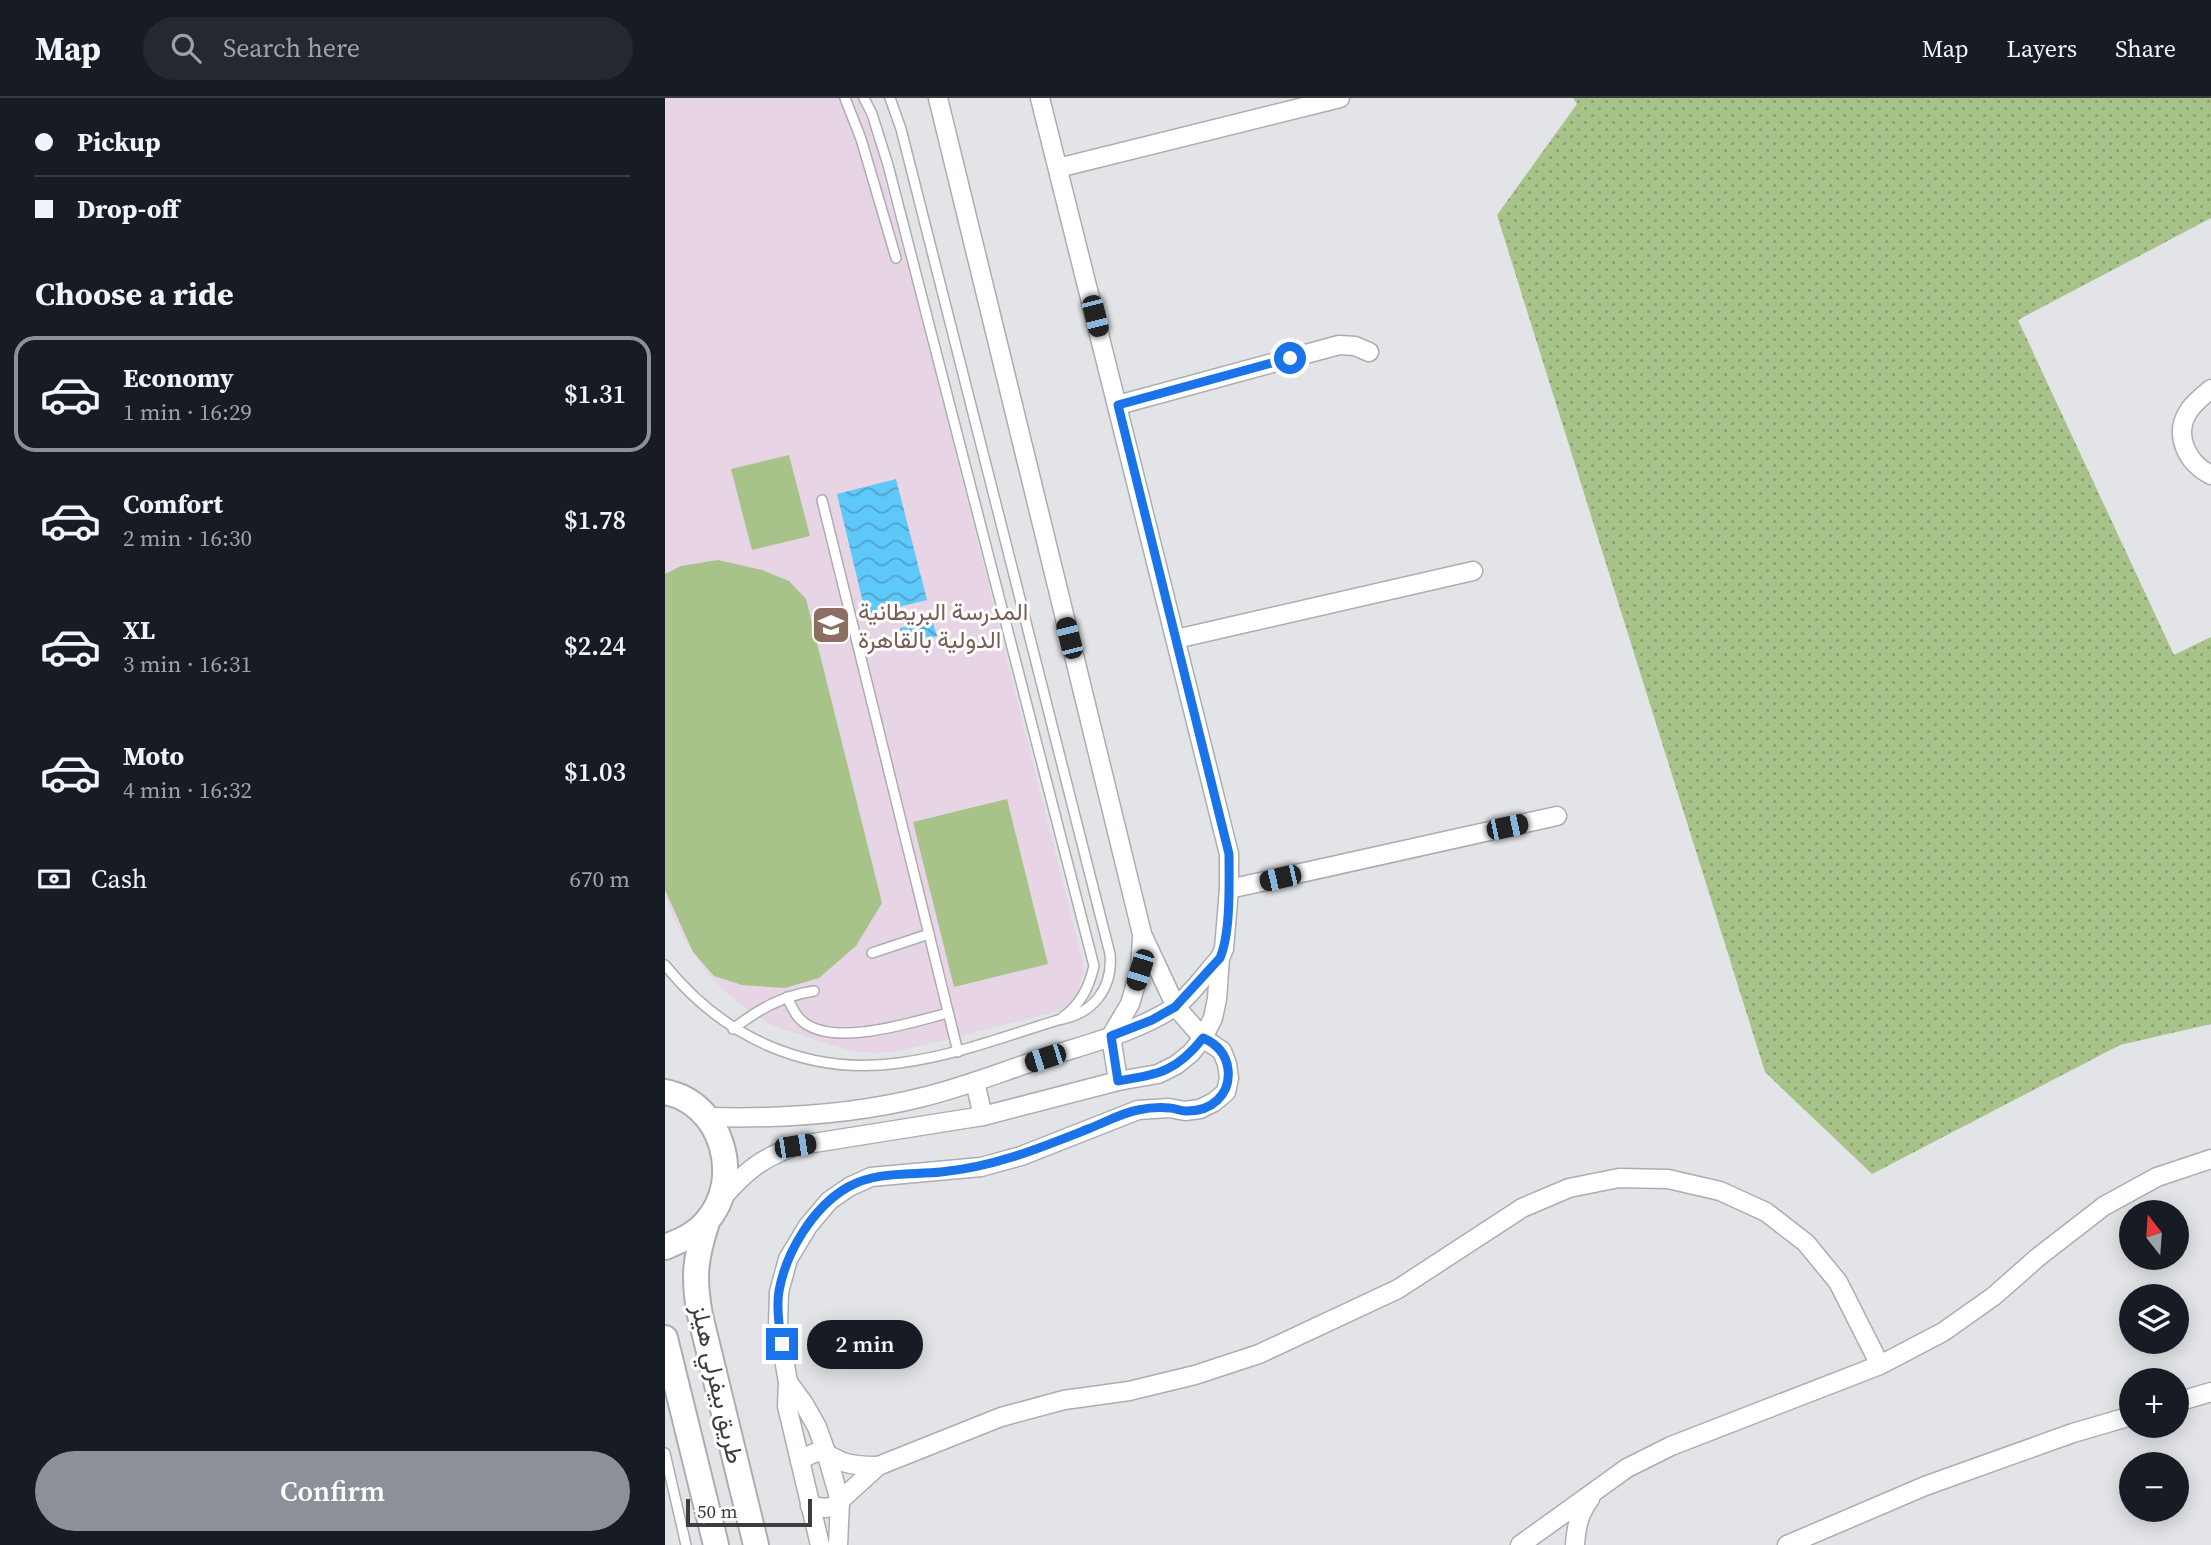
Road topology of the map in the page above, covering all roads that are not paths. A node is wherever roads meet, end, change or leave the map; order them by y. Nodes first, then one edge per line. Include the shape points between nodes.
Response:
1 (845, 98) edge
2 (864, 98) edge
3 (890, 98) edge
4 (938, 98) edge
5 (1040, 98) edge
6 (1340, 98) edge
7 (1058, 169) junction
8 (896, 258) dead end
9 (1369, 352) dead end
10 (2211, 389) edge
11 (1118, 405) junction
12 (2211, 475) edge
13 (822, 500) dead end
14 (1473, 570) dead end
15 (1176, 639) junction
16 (1556, 816) dead end
17 (1229, 889) junction
18 (929, 934) junction
19 (1142, 934) junction
20 (872, 953) dead end
21 (1220, 958) junction
22 (665, 965) edge
23 (1094, 966) junction
24 (1111, 966) junction
25 (1086, 990) junction
26 (814, 991) dead end
27 (1102, 994) junction
28 (787, 997) junction
29 (1175, 1007) junction
30 (948, 1013) junction
31 (1058, 1020) junction
32 (733, 1029) junction
33 (1111, 1036) junction
34 (1203, 1038) junction
35 (958, 1052) junction
36 (1118, 1081) junction
37 (975, 1082) junction
38 (667, 1091) edge
39 (983, 1115) junction
40 (707, 1117) junction
41 (2211, 1158) edge
42 (713, 1211) junction
43 (665, 1247) edge
44 (665, 1338) edge
45 (1880, 1364) junction
46 (789, 1382) junction
47 (670, 1384) edge
48 (2211, 1392) edge
49 (2189, 1398) edge
50 (2119, 1420) edge
51 (826, 1452) junction
52 (665, 1453) edge
53 (800, 1461) junction
54 (878, 1466) junction
55 (1597, 1490) junction
56 (840, 1501) junction
57 (810, 1506) junction
58 (686, 1545) edge
59 (716, 1545) edge
60 (756, 1545) edge
61 (820, 1545) edge
62 (838, 1545) edge
63 (1520, 1545) edge
64 (1575, 1545) edge
65 (1787, 1545) edge

1 - 8 lane
2 - 23 lane via 888,165
3 - 24 lane
4 - 19 street
5 - 7 street
6 - 7 street
7 - 11 street
9 - 11 street via 1339,345
10 - 12 street via 2189,411 2182,436 2191,460
11 - 15 street
13 - 18 lane
14 - 15 street
15 - 17 street via 1229,854
16 - 17 street
17 - 21 street
18 - 20 lane
18 - 30 lane
19 - 29 street
19 - 33 street via 1140,970 1130,1004
21 - 29 street
21 - 34 street via 1213,1018
22 - 32 lane via 706,1009
23 - 24 lane
23 - 25 lane
24 - 27 lane
25 - 27 lane
25 - 31 lane via 1076,1008
26 - 28 lane
27 - 31 lane via 1083,1012
28 - 30 lane via 806,1024 840,1033 864,1033
28 - 32 lane
29 - 33 street
29 - 34 street
30 - 35 lane
31 - 35 lane
32 - 35 lane via 785,1052 829,1063 899,1063
33 - 36 street
33 - 37 street
34 - 36 street via 1176,1065 1158,1074
34 - 46 street via 1222,1051 1229,1078 1226,1091 1200,1109 1137,1110 1021,1156 981,1167 871,1177 829,1201 788,1259 779,1292 778,1325
36 - 39 street
37 - 39 street
37 - 40 street via 870,1108 816,1115
38 - 40 street
39 - 42 street via 795,1146 767,1157 743,1174
40 - 42 street, طريق بيفرلي هيلز via 725,1157 726,1180
41 - 45 street via 2157,1177 2104,1206 1943,1332
42 - 43 street via 688,1238
42 - 60 street, طريق بيفرلي هيلز via 697,1252 694,1284
44 - 47 street, طريق بيفرلي هيلز
45 - 54 street via 1838,1282 1806,1244 1766,1212 1720,1191 1668,1179 1619,1178 1569,1188 1523,1208 1398,1289 1259,1354 1195,1375 1129,1391 1064,1399 1001,1417
45 - 55 street via 1671,1446 1627,1468
46 - 51 street via 817,1427
46 - 53 street via 787,1406
47 - 59 street, طريق بيفرلي هيلز
48 - 49 street
50 - 65 street via 1925,1486
51 - 53 street
51 - 54 street via 842,1462
51 - 56 street
52 - 58 lane
53 - 57 street
54 - 56 street
55 - 63 street
55 - 64 street via 1584,1506
56 - 57 street via 826,1508
56 - 62 street
57 - 61 street

